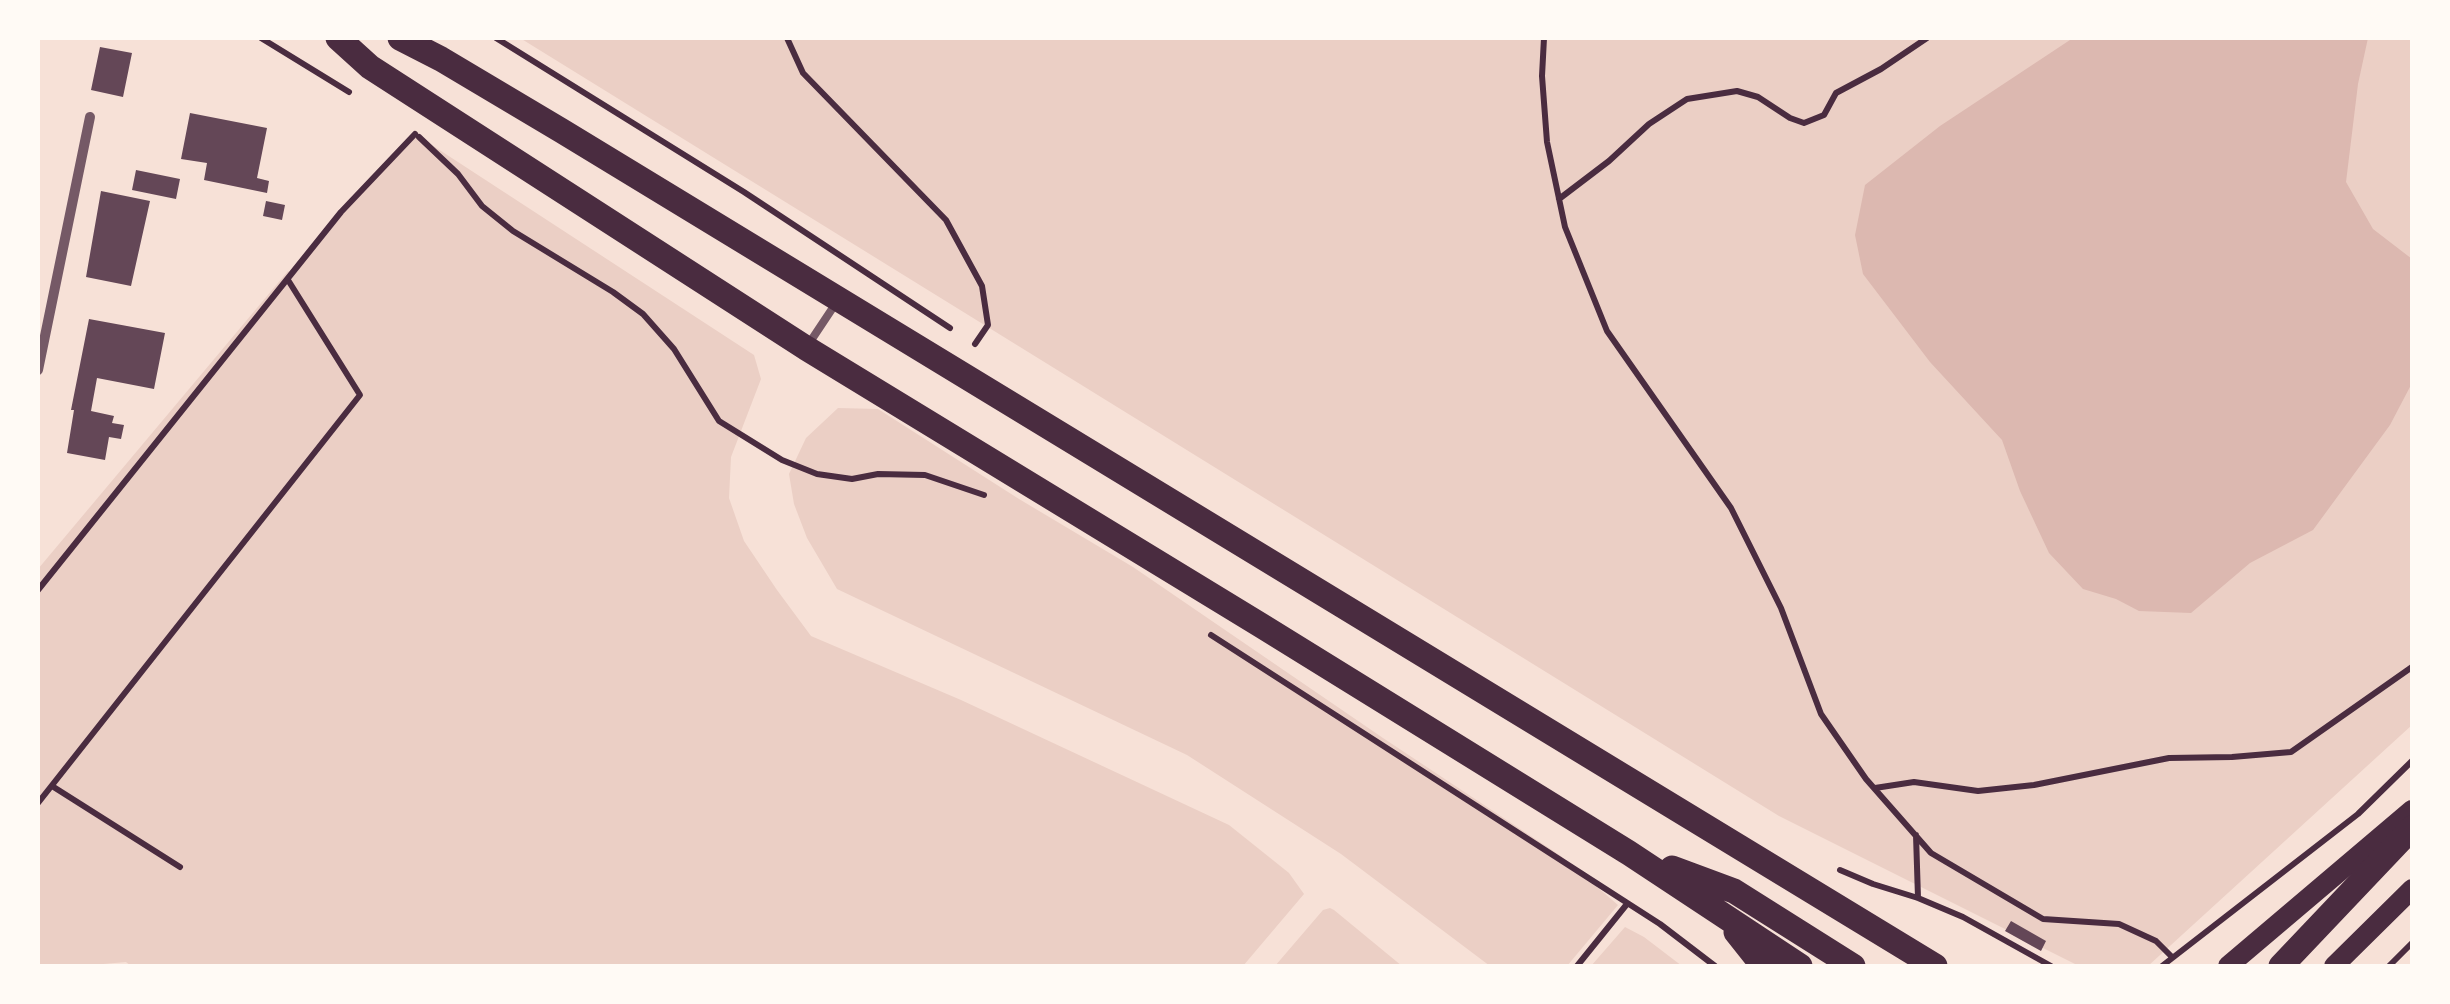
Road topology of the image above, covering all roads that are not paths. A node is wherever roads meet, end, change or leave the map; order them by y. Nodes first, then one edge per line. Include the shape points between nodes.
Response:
1 (338, 38) edge
2 (400, 38) edge
3 (90, 117) dead end
4 (838, 299) junction
5 (806, 348) junction
6 (38, 370) edge
7 (2412, 810) edge
8 (2412, 828) edge
9 (1629, 853) junction
10 (2412, 889) edge
11 (1720, 912) junction
12 (1763, 966) edge
13 (1800, 966) edge
14 (1853, 966) edge
15 (1935, 966) edge
16 (2228, 966) edge
17 (2281, 966) edge
18 (2334, 966) edge

1 - 5 main road via 370,67
2 - 4 main road
3 - 6 street
4 - 5 lane
4 - 15 main road
5 - 9 main road
7 - 16 main road
8 - 17 main road
9 - 11 main road
9 - 14 main road via 1734,890
10 - 18 main road
11 - 12 main road
11 - 13 main road

